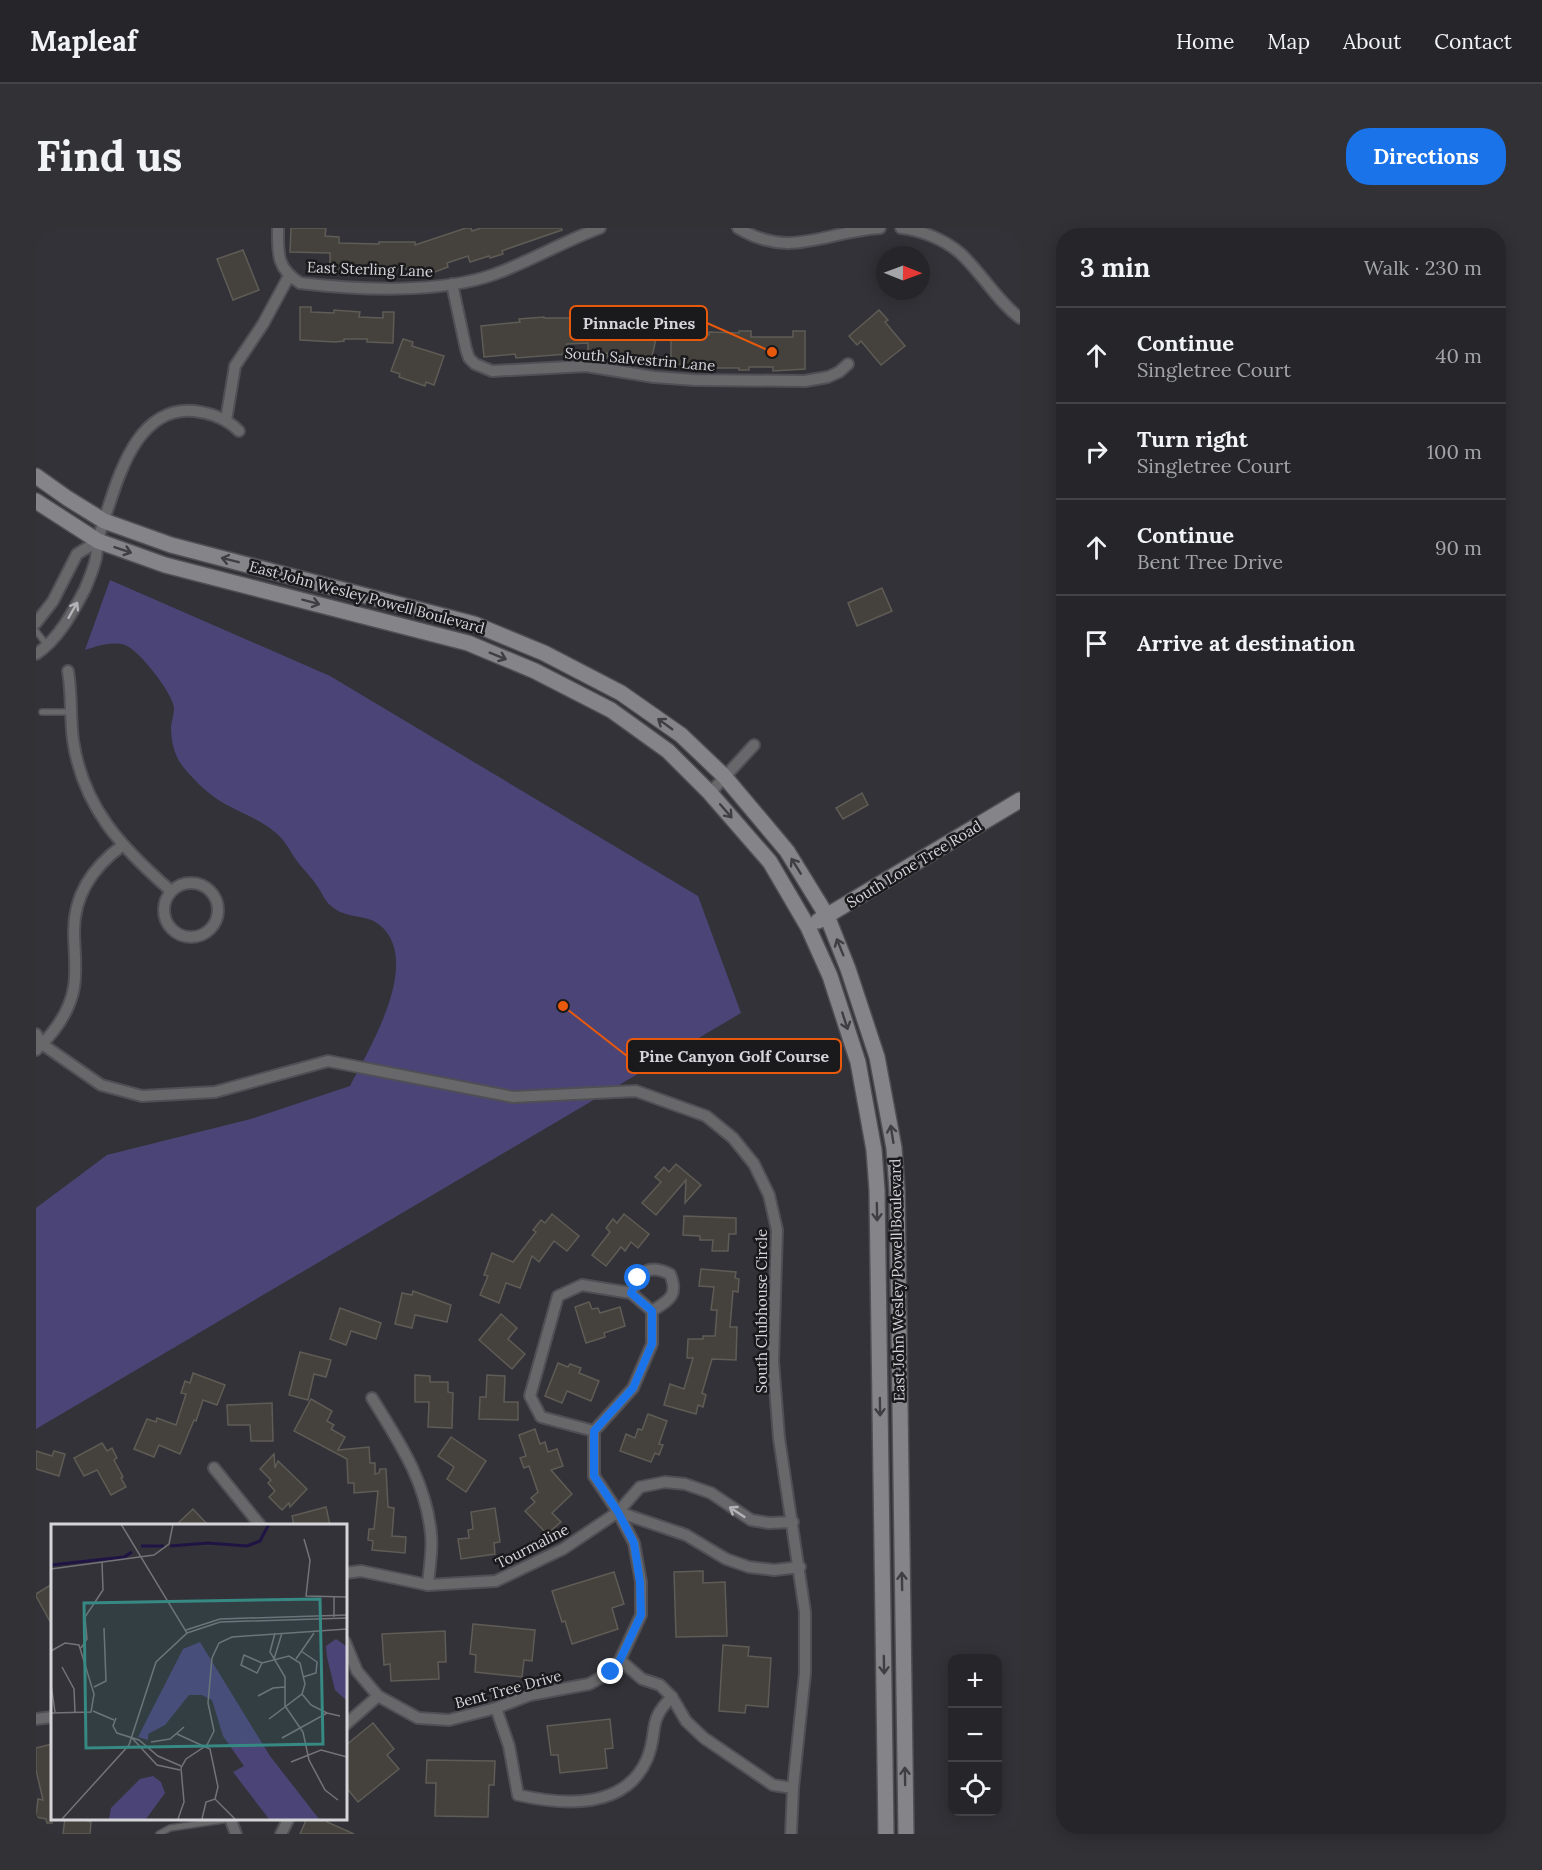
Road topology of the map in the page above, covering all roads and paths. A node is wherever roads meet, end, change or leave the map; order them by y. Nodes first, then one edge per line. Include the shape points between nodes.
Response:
1 (278, 228) edge
2 (600, 228) edge
3 (738, 228) edge
4 (880, 228) edge
5 (901, 228) edge
6 (290, 276) junction
7 (452, 284) junction
8 (1020, 318) edge
9 (848, 364) dead end
10 (226, 420) junction
11 (239, 431) dead end
12 (36, 476) edge
13 (36, 501) edge
14 (104, 520) junction
15 (98, 541) junction
16 (36, 623) edge
17 (36, 631) edge
18 (48, 646) junction
19 (36, 654) edge
20 (68, 671) dead end
21 (42, 712) dead end
22 (71, 712) junction
23 (754, 745) dead end
24 (724, 776) junction
25 (710, 793) junction
26 (1020, 800) edge
27 (123, 845) junction
28 (171, 891) junction
29 (827, 916) junction
30 (808, 927) junction
31 (36, 1034) edge
32 (39, 1047) edge
33 (631, 1293) junction
34 (652, 1311) junction
35 (372, 1398) dead end
36 (594, 1431) junction
37 (214, 1468) dead end
38 (618, 1512) junction
39 (793, 1522) junction
40 (259, 1524) edge
41 (800, 1567) junction
42 (346, 1573) edge
43 (428, 1585) junction
44 (346, 1644) edge
45 (620, 1660) junction
46 (378, 1696) junction
47 (672, 1697) junction
48 (496, 1708) junction
49 (51, 1717) edge
50 (36, 1719) edge
51 (346, 1724) edge
52 (793, 1788) junction
53 (224, 1819) edge
54 (230, 1819) edge
55 (288, 1819) edge
56 (159, 1834) edge
57 (236, 1834) edge
58 (281, 1834) edge
59 (791, 1834) edge
60 (886, 1834) edge
61 (906, 1834) edge

1 - 6 street, East Sterling Lane via 278,254 281,266
2 - 7 street, East Sterling Lane via 493,275
3 - 4 street via 762,240 795,244
5 - 8 street via 924,233 960,253
6 - 7 street, East Sterling Lane via 300,283 326,285 404,288
6 - 10 street via 235,366
7 - 9 street, South Salvestrin Lane via 470,358 492,371 586,366 675,380 805,381 828,377
10 - 11 street
10 - 14 street via 182,410 165,414 152,423 138,438 120,473
12 - 14 main road, East John Wesley Powell Boulevard
13 - 15 main road, East John Wesley Powell Boulevard
14 - 15 street
24 -> 14 main road, East John Wesley Powell Boulevard via 681,735 621,693 543,653 474,624 171,546
15 - 16 street via 77,554 53,601
18 -> 15 street via 84,589 96,559
15 -> 25 main road, East John Wesley Powell Boulevard via 165,565 468,643 535,671 611,710 668,751
17 - 18 lane
18 - 19 street
20 - 22 street
21 - 22 lane
22 - 27 street via 75,749 85,785 101,816
23 - 24 street
24 - 25 street
29 -> 24 main road, East John Wesley Powell Boulevard via 787,851
25 -> 30 main road, East John Wesley Powell Boulevard via 770,862
26 - 29 main road, South Lone Tree Road
27 - 28 street
27 - 32 street via 95,869 78,902 72,995 64,1015
28 - 28 street via 164,910 169,927 183,936 208,932 218,911 210,890 188,884
29 - 30 main road, South Lone Tree Road
61 -> 29 main road, East John Wesley Powell Boulevard via 894,1148 877,1057
30 -> 60 main road, East John Wesley Powell Boulevard via 830,976 858,1062 874,1150
31 - 32 street, South Clubhouse Circle
32 - 39 street, South Clubhouse Circle via 101,1085 142,1096 215,1092 328,1061 513,1097 636,1091 706,1116 734,1138 754,1164 775,1219 773,1361 779,1438
33 - 34 street
33 - 34 street via 646,1270 658,1268 670,1274 675,1285 671,1298
33 - 36 street via 582,1285 558,1296 530,1396 541,1417
34 - 36 street via 652,1344 633,1388
35 - 43 street via 408,1457 426,1501 431,1536
36 - 38 street, Bent Tree Drive via 594,1476
37 - 40 street
39 -> 38 street, Tourmaline via 751,1520 711,1493 665,1482 640,1486
38 - 41 street via 686,1535 726,1559 749,1567
38 - 43 street, Tourmaline via 563,1549 496,1581
38 - 45 street, Bent Tree Drive via 634,1543 641,1615
39 - 41 street, South Clubhouse Circle
41 - 52 street, South Clubhouse Circle via 805,1673
42 - 43 street, Tourmaline via 361,1571
44 - 46 street, Bent Tree Drive via 357,1671
45 - 47 street
45 - 48 street, Bent Tree Drive via 611,1672 589,1684 530,1695
46 - 48 street, Bent Tree Drive via 418,1718 449,1720
46 - 51 street
47 - 48 street via 654,1721 647,1758 636,1776 619,1792 596,1800 541,1800 518,1795 509,1746
47 - 52 street via 686,1721 704,1738 773,1785
49 - 50 street
52 - 59 street, South Clubhouse Circle
53 - 56 lane via 170,1828
54 - 57 street
55 - 58 street

